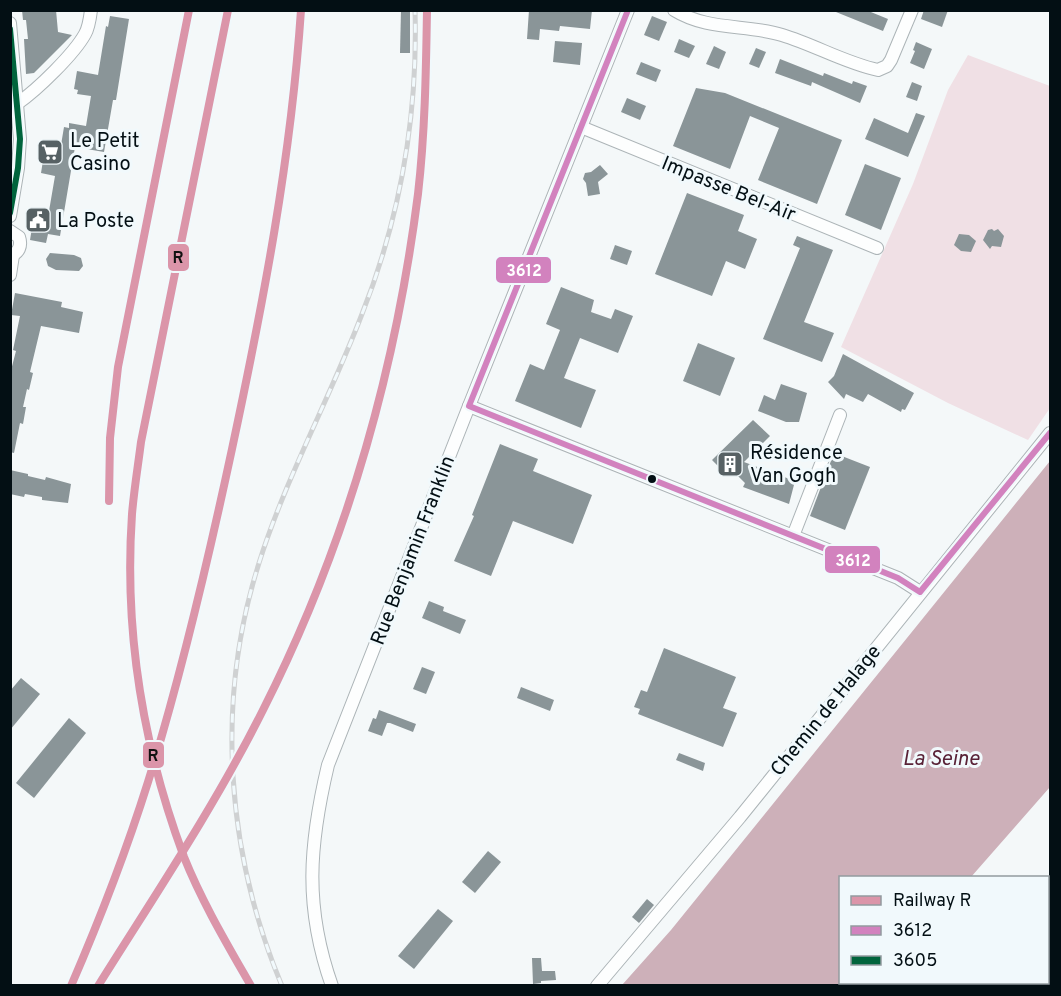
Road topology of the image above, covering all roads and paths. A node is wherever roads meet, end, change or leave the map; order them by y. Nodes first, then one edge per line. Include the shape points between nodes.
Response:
1 (91, 10) edge
2 (628, 10) edge
3 (674, 10) edge
4 (912, 10) edge
5 (11, 31) edge
6 (18, 103) junction
7 (581, 127) junction
8 (14, 168) edge
9 (13, 188) edge
10 (10, 216) edge
11 (10, 231) edge
12 (877, 248) dead end
13 (12, 255) edge
14 (10, 275) edge
15 (469, 406) junction
16 (840, 415) dead end
17 (1050, 433) edge
18 (793, 536) junction
19 (920, 592) junction
20 (332, 986) edge
21 (597, 986) edge

1 - 6 street via 85,34 77,45 35,91
2 - 7 street, Rue Benjamin Franklin
3 - 4 street via 702,23 782,35 878,70 891,60
5 - 6 street
6 - 8 street via 20,139
7 - 12 street, Impasse Bel-Air
7 - 15 street, Rue Benjamin Franklin
8 - 9 street
9 - 10 street
11 - 13 street via 20,241 19,249
13 - 14 street
15 - 18 street
15 - 20 street, Rue Benjamin Franklin via 328,765 318,807 311,868 313,900 321,955
16 - 18 street
17 - 19 street, Chemin de Halage
18 - 19 street via 898,578
19 - 21 street, Chemin de Halage

